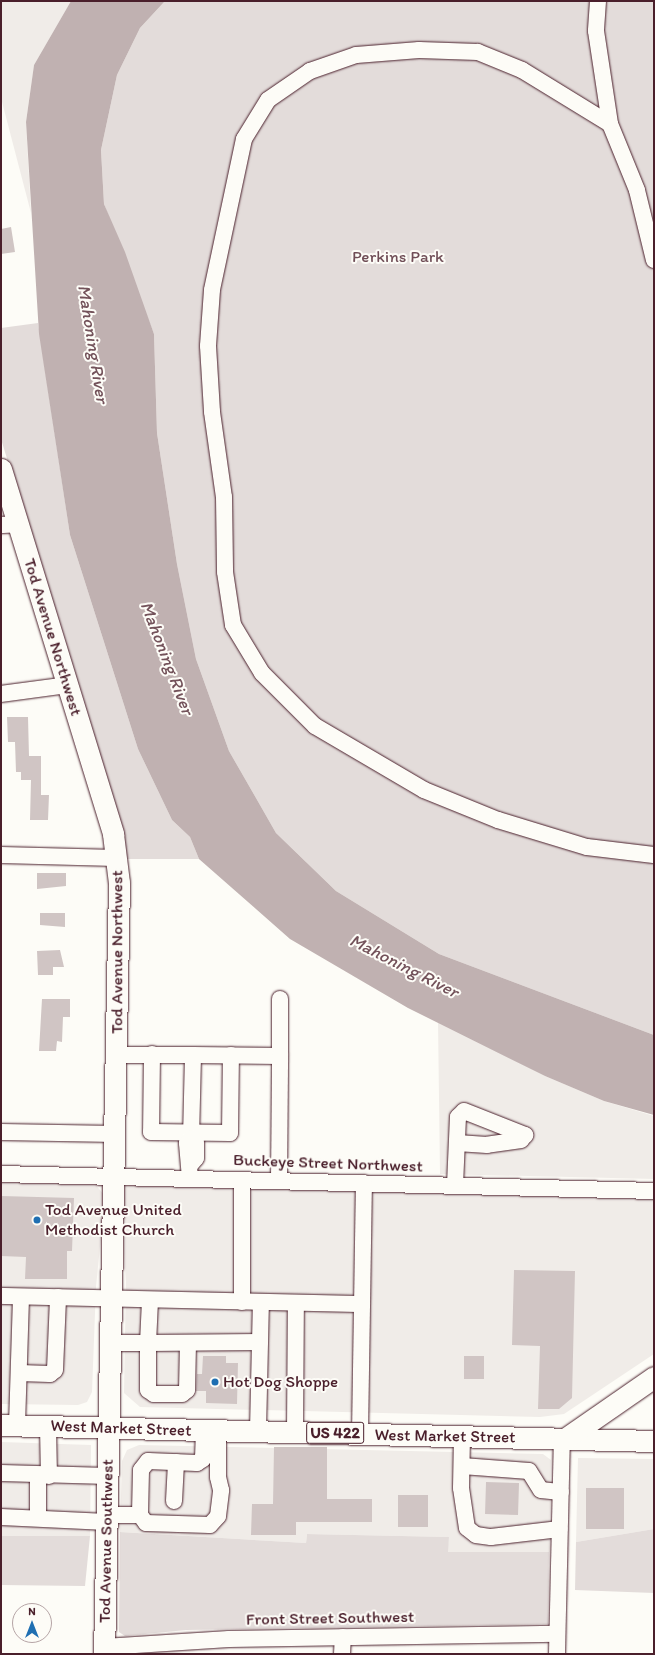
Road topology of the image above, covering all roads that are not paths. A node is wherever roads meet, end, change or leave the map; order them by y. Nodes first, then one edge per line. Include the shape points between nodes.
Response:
1 (598, 1) edge
2 (610, 124) junction
3 (654, 260) edge
4 (1, 469) edge
5 (10, 524) edge
6 (68, 685) junction
7 (1, 694) edge
8 (1, 855) edge
9 (654, 855) edge
10 (116, 858) junction
11 (280, 999) dead end
12 (152, 1054) junction
13 (193, 1054) junction
14 (117, 1055) junction
15 (231, 1055) junction
16 (280, 1056) junction
17 (1, 1132) edge
18 (116, 1134) junction
19 (192, 1135) junction
20 (457, 1143) dead end
21 (190, 1171) junction
22 (1, 1174) edge
23 (115, 1177) junction
24 (242, 1180) junction
25 (279, 1180) junction
26 (364, 1183) junction
27 (455, 1185) junction
28 (654, 1191) edge
29 (1, 1296) edge
30 (21, 1297) junction
31 (58, 1298) junction
32 (112, 1299) junction
33 (150, 1300) junction
34 (242, 1302) junction
35 (260, 1302) junction
36 (296, 1303) junction
37 (361, 1304) junction
38 (148, 1342) junction
39 (188, 1342) junction
40 (260, 1342) junction
41 (111, 1343) junction
42 (19, 1373) junction
43 (654, 1378) edge
44 (9, 1425) edge
45 (48, 1426) junction
46 (109, 1427) junction
47 (211, 1430) junction
48 (258, 1431) junction
49 (295, 1432) junction
50 (360, 1434) junction
51 (462, 1436) junction
52 (562, 1440) junction
53 (654, 1441) edge
54 (176, 1462) junction
55 (462, 1466) junction
56 (1, 1473) edge
57 (43, 1476) junction
58 (108, 1476) junction
59 (218, 1477) junction
60 (562, 1492) junction
61 (174, 1500) dead end
62 (140, 1515) junction
63 (1, 1517) edge
64 (38, 1518) junction
65 (107, 1518) junction
66 (560, 1528) junction
67 (557, 1634) junction
68 (343, 1637) junction
69 (104, 1650) edge
70 (342, 1654) edge
71 (557, 1654) edge

1 - 2 street via 596,31
2 - 3 street via 637,190
2 - 9 street via 522,70 478,52 419,50 356,55 310,71 268,100 244,139 212,290 208,346 212,412 224,497 225,572 233,625 262,673 315,726 424,790 498,820 587,847
4 - 5 main road, Tod Avenue Northwest
5 - 6 main road, Tod Avenue Northwest
6 - 7 street
6 - 10 main road, Tod Avenue Northwest via 113,834
8 - 10 street
10 - 14 main road, Tod Avenue Northwest via 119,883
11 - 16 street
12 - 13 street
12 - 14 street
12 - 19 street via 151,1132
13 - 15 street
13 - 19 street
14 - 18 main road, Tod Avenue Northwest
15 - 16 street
15 - 19 street via 230,1133
16 - 25 street
17 - 18 street
18 - 23 main road, Tod Avenue Northwest
19 - 21 street via 196,1143 196,1158
20 - 27 street
21 - 23 street, Buckeye Street Northwest
21 - 24 street, Buckeye Street Northwest
22 - 23 street, Buckeye Street Northwest
23 - 32 main road, Tod Avenue Northwest
24 - 25 street, Buckeye Street Northwest
24 - 34 street
25 - 26 street, Buckeye Street Northwest
26 - 27 street, Buckeye Street Northwest
26 - 37 street
27 - 28 street, Buckeye Street Northwest
29 - 30 street
30 - 31 street
30 - 42 street
31 - 32 street
31 - 42 street via 56,1370 50,1374
32 - 33 street
32 - 41 main road, Tod Avenue Northwest
33 - 34 street
33 - 38 street
34 - 35 street
35 - 36 street
35 - 40 street
36 - 37 street
36 - 49 street
37 - 50 street
38 - 39 street
38 - 39 street via 148,1390 154,1394 182,1394 187,1390
38 - 41 street
39 - 40 street
40 - 48 street
41 - 46 main road, Tod Avenue Northwest
42 - 44 street
43 - 52 main road
44 - 45 main road, West Market Street / US 422
45 - 46 main road, West Market Street / US 422
45 - 57 street
46 - 47 main road, West Market Street / US 422
46 - 58 main road, Tod Avenue Southwest
47 - 48 main road, West Market Street / US 422
47 - 54 street via 203,1459 197,1463
47 - 59 street
48 - 49 main road, West Market Street / US 422
49 - 50 main road, West Market Street / US 422
50 - 51 main road, West Market Street / US 422
51 - 52 main road, West Market Street / US 422
51 - 55 street
52 - 53 main road, US 422
52 - 60 street
54 - 59 street via 168,1468 152,1469 149,1473 147,1512 153,1516 208,1517 213,1510
54 - 61 street
54 - 62 street via 148,1461 141,1470
55 - 60 street via 529,1471 541,1490
55 - 66 street via 462,1511 467,1528 476,1535 514,1536
56 - 57 street
57 - 58 street
57 - 64 street
58 - 65 main road, Tod Avenue Southwest
59 - 62 street via 221,1490 218,1516 210,1525 146,1523
60 - 66 street
62 - 65 street
63 - 64 street
64 - 65 street
65 - 69 main road, Tod Avenue Southwest
66 - 67 street
67 - 68 street, Front Street Southwest
67 - 71 street
68 - 69 street, Front Street Southwest
68 - 70 street

